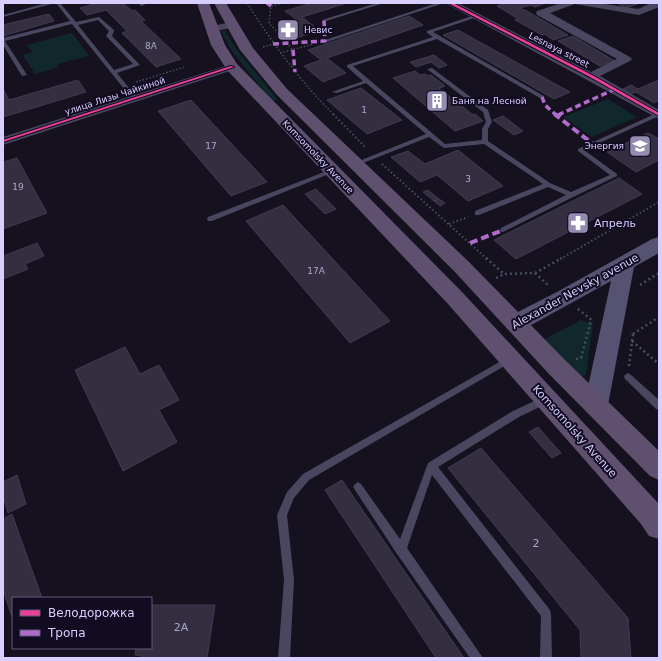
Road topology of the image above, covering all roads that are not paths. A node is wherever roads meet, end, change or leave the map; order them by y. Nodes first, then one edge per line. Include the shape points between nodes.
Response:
1 (53, 3) edge
2 (58, 3) edge
3 (203, 3) edge
4 (220, 3) edge
5 (382, 3) edge
6 (442, 3) edge
7 (450, 3) edge
8 (571, 3) edge
9 (579, 3) edge
10 (659, 3) edge
11 (3, 16) edge
12 (475, 16) junction
13 (324, 20) dead end
14 (74, 23) junction
15 (232, 25) junction
16 (211, 29) junction
17 (437, 37) junction
18 (3, 40) edge
19 (325, 41) road end
20 (232, 67) junction
21 (430, 69) dead end
22 (113, 72) junction
23 (24, 75) dead end
24 (591, 76) junction
25 (367, 81) junction
26 (335, 92) dead end
27 (542, 97) dead end
28 (135, 99) junction
29 (659, 115) edge
30 (431, 134) junction
31 (3, 141) edge
32 (486, 142) junction
33 (356, 164) junction
34 (332, 171) junction
35 (548, 184) junction
36 (571, 195) junction
37 (477, 213) road end
38 (210, 219) dead end
39 (503, 230) dead end
40 (659, 244) edge
41 (625, 264) junction
42 (516, 323) junction
43 (491, 336) junction
44 (511, 359) junction
45 (628, 377) dead end
46 (547, 399) junction
47 (596, 405) junction
48 (659, 406) edge
49 (431, 466) junction
50 (659, 468) edge
51 (358, 487) dead end
52 (659, 526) edge
53 (401, 550) junction
54 (284, 658) edge
55 (477, 658) edge
56 (546, 658) edge

1 - 11 lane
2 - 14 lane
3 - 16 main road, Komsomolsky Avenue
4 - 15 main road, Komsomolsky Avenue
5 - 13 lane
6 - 19 lane
7 - 12 street, Lesnaya street
8 - 24 street via 542,13 626,59
9 - 10 street via 639,12
12 - 17 lane via 429,32
12 - 24 street, Lesnaya street
14 - 18 lane
14 - 22 lane
14 - 22 lane via 99,18 112,31 109,36 137,66
15 - 16 street
15 - 33 main road, Komsomolsky Avenue via 248,50 282,92
16 - 20 main road, Komsomolsky Avenue via 222,56
17 - 25 lane via 348,66
17 - 27 lane
18 - 23 lane
20 - 28 street, улица Лизы Чайкиной
20 - 34 main road, Komsomolsky Avenue
21 - 32 lane via 486,111 489,122 485,129
22 - 28 lane
24 - 29 street, Lesnaya street
25 - 26 lane
25 - 30 lane
28 - 31 street, улица Лизы Чайкиной
29 - 36 lane via 580,150 615,174
30 - 32 lane via 444,146
30 - 33 lane
32 - 35 lane
33 - 42 main road, Komsomolsky Avenue
34 - 38 lane
34 - 43 main road, Komsomolsky Avenue
35 - 36 lane
35 - 37 lane
36 - 39 lane
40 - 41 main road, Alexander Nevsky avenue
41 - 42 main road, Alexander Nevsky avenue
41 - 47 main road
42 - 43 main road, Alexander Nevsky avenue
42 - 47 main road, Komsomolsky Avenue
43 - 44 main road, Komsomolsky Avenue
44 - 46 main road, Komsomolsky Avenue
44 - 54 lane via 306,477 290,495 282,515 289,580
45 - 48 lane
46 - 49 lane via 516,414
46 - 52 main road, Komsomolsky Avenue
47 - 50 main road, Komsomolsky Avenue
49 - 53 lane
49 - 56 lane via 546,614
51 - 53 lane
53 - 55 lane

